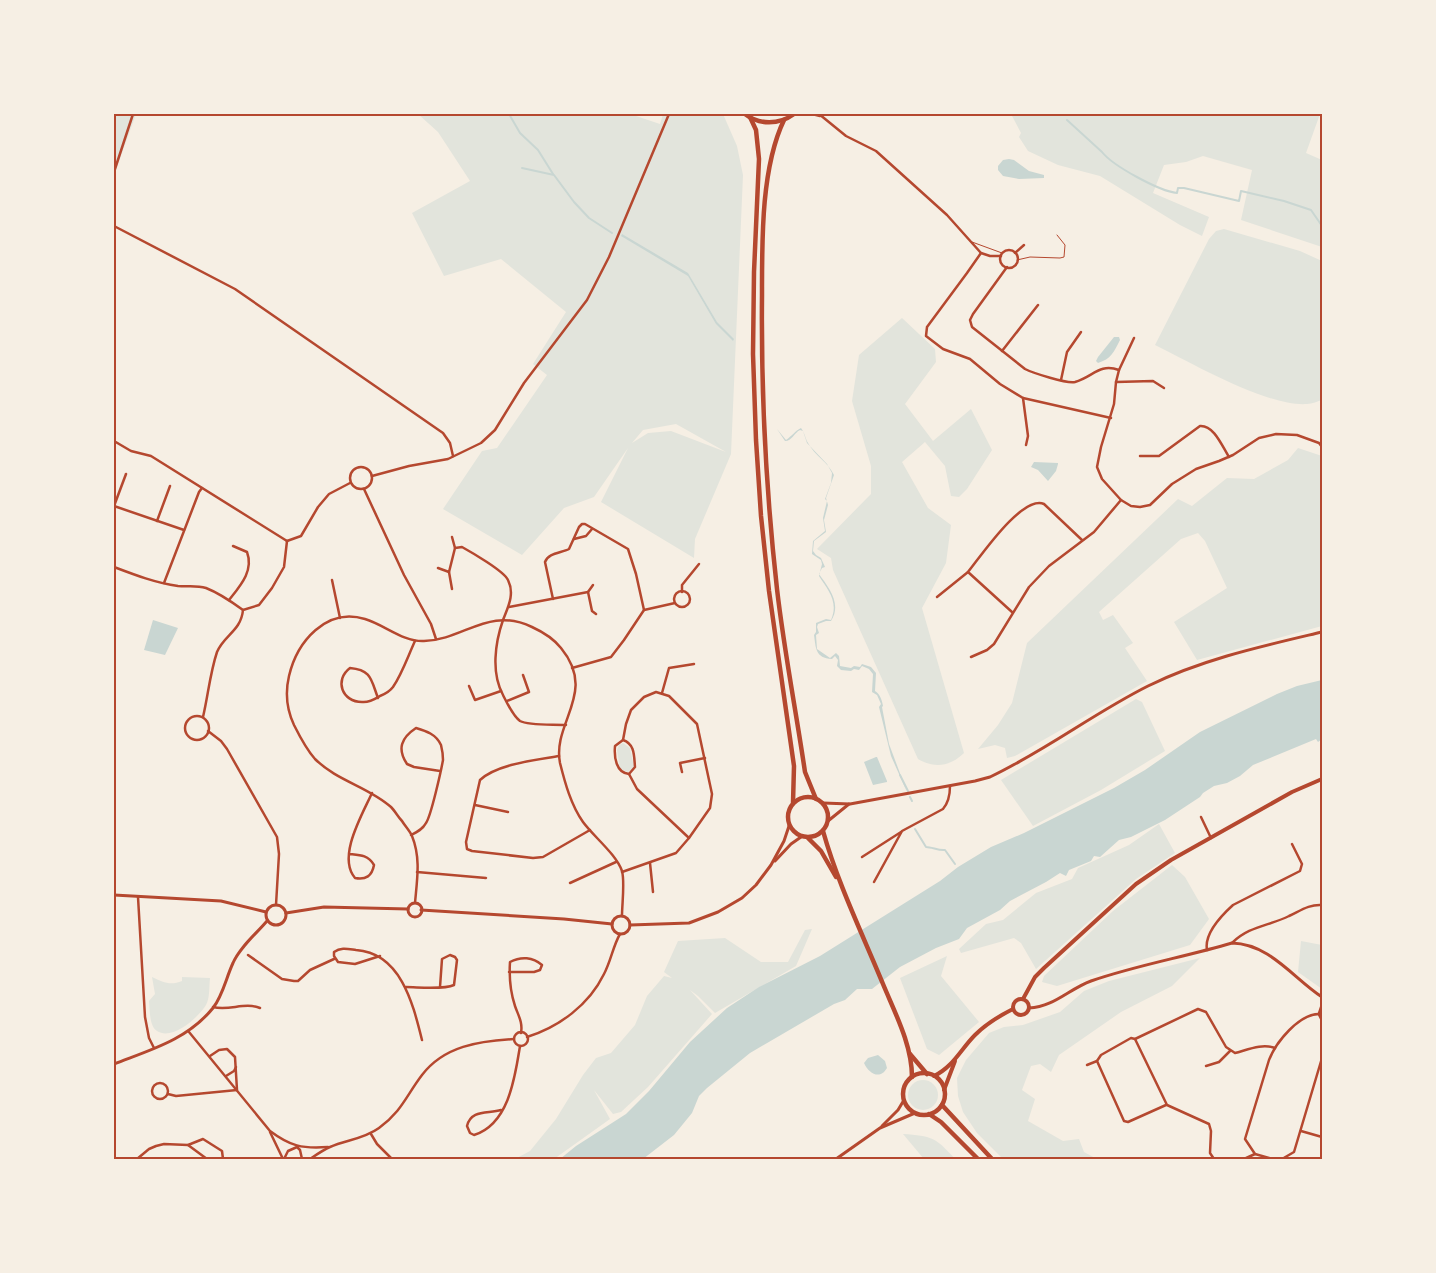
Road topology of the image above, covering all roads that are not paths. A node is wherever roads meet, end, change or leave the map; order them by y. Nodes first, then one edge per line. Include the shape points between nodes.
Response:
1 (133, 114) edge
2 (670, 114) edge
3 (745, 114) edge
4 (794, 114) edge
5 (812, 114) edge
6 (820, 115) edge
7 (750, 117) junction
8 (784, 120) junction
9 (114, 172) edge
10 (114, 226) edge
11 (1057, 235) dead end
12 (972, 242) junction
13 (1024, 244) dead end
14 (981, 252) junction
15 (1015, 252) junction
16 (1001, 254) junction
17 (1017, 260) junction
18 (1007, 267) junction
19 (1038, 305) dead end
20 (1081, 332) dead end
21 (1134, 338) dead end
22 (1002, 351) junction
23 (1119, 370) junction
24 (1060, 380) junction
25 (1116, 382) junction
26 (1164, 388) dead end
27 (1023, 398) junction
28 (1111, 418) junction
29 (114, 441) edge
30 (1026, 444) dead end
31 (1322, 448) edge
32 (453, 456) junction
33 (1140, 456) dead end
34 (1229, 457) junction
35 (126, 474) dead end
36 (372, 476) junction
37 (350, 483) junction
38 (170, 486) dead end
39 (202, 488) junction
40 (364, 489) junction
41 (1121, 500) junction
42 (114, 506) edge
43 (158, 521) junction
44 (592, 529) junction
45 (184, 530) junction
46 (452, 537) dead end
47 (574, 539) junction
48 (1082, 540) junction
49 (288, 541) junction
50 (233, 546) dead end
51 (455, 548) junction
52 (699, 564) dead end
53 (114, 567) edge
54 (438, 568) dead end
55 (449, 572) junction
56 (968, 572) junction
57 (332, 580) dead end
58 (164, 583) junction
59 (593, 585) dead end
60 (452, 589) dead end
61 (588, 592) junction
62 (682, 592) junction
63 (937, 597) dead end
64 (554, 599) junction
65 (229, 600) junction
66 (675, 603) junction
67 (509, 607) junction
68 (243, 610) junction
69 (644, 610) junction
70 (1012, 612) junction
71 (596, 614) dead end
72 (340, 618) junction
73 (503, 620) junction
74 (1322, 632) edge
75 (436, 639) junction
76 (415, 641) junction
77 (971, 657) dead end
78 (694, 664) dead end
79 (572, 668) junction
80 (523, 675) dead end
81 (469, 686) dead end
82 (501, 691) junction
83 (662, 693) junction
84 (378, 698) junction
85 (506, 701) junction
86 (203, 717) junction
87 (566, 725) junction
88 (208, 731) junction
89 (623, 740) junction
90 (559, 756) junction
91 (705, 758) junction
92 (440, 771) junction
93 (682, 772) dead end
94 (629, 774) junction
95 (1322, 779) edge
96 (950, 786) junction
97 (372, 793) junction
98 (816, 799) junction
99 (793, 803) junction
100 (823, 803) junction
101 (850, 804) junction
102 (475, 805) junction
103 (508, 812) dead end
104 (1201, 817) dead end
105 (828, 821) junction
106 (789, 826) junction
107 (590, 830) junction
108 (823, 831) junction
109 (902, 831) junction
110 (411, 835) junction
111 (802, 837) junction
112 (689, 838) junction
113 (808, 838) junction
114 (1211, 838) junction
115 (1292, 844) dead end
116 (350, 854) junction
117 (862, 857) dead end
118 (616, 862) junction
119 (650, 863) junction
120 (771, 865) junction
121 (418, 872) junction
122 (622, 872) junction
123 (486, 878) dead end
124 (874, 882) dead end
125 (570, 883) dead end
126 (843, 890) junction
127 (653, 892) dead end
128 (114, 895) edge
129 (138, 897) junction
130 (415, 903) junction
131 (276, 905) junction
132 (1322, 905) edge
133 (408, 909) junction
134 (421, 910) junction
135 (266, 912) junction
136 (286, 913) junction
137 (622, 916) junction
138 (267, 922) junction
139 (612, 924) junction
140 (630, 925) junction
141 (620, 934) junction
142 (1232, 943) junction
143 (1207, 950) junction
144 (248, 955) dead end
145 (380, 956) junction
146 (334, 959) junction
147 (509, 972) junction
148 (406, 987) junction
149 (440, 987) junction
150 (1321, 996) edge
151 (1023, 999) junction
152 (1322, 1003) edge
153 (214, 1007) junction
154 (260, 1008) dead end
155 (1029, 1008) junction
156 (1014, 1009) junction
157 (1319, 1014) junction
158 (1322, 1020) edge
159 (189, 1032) junction
160 (521, 1033) junction
161 (527, 1037) junction
162 (1135, 1038) junction
163 (422, 1040) dead end
164 (514, 1040) junction
165 (1322, 1040) edge
166 (520, 1046) junction
167 (154, 1048) junction
168 (1274, 1048) junction
169 (1230, 1051) junction
170 (910, 1052) junction
171 (210, 1056) junction
172 (956, 1059) junction
173 (1097, 1060) junction
174 (114, 1064) edge
175 (1087, 1065) dead end
176 (237, 1066) junction
177 (1206, 1066) dead end
178 (927, 1074) junction
179 (226, 1076) junction
180 (934, 1076) junction
181 (912, 1078) junction
182 (236, 1090) junction
183 (944, 1090) junction
184 (168, 1094) junction
185 (904, 1100) junction
186 (942, 1105) junction
187 (1167, 1105) junction
188 (501, 1110) junction
189 (915, 1113) junction
190 (929, 1114) junction
191 (880, 1128) junction
192 (270, 1131) junction
193 (1301, 1131) junction
194 (371, 1134) junction
195 (1322, 1137) edge
196 (188, 1145) junction
197 (296, 1147) junction
198 (329, 1147) junction
199 (1255, 1154) junction
200 (137, 1159) edge
201 (207, 1159) edge
202 (223, 1159) edge
203 (284, 1159) edge
204 (302, 1159) edge
205 (310, 1159) edge
206 (392, 1159) edge
207 (836, 1159) edge
208 (978, 1159) edge
209 (992, 1159) edge
210 (1214, 1159) edge
211 (1244, 1159) edge
212 (1273, 1159) edge
213 (1282, 1159) edge

1 - 9 street
2 - 32 street via 609,257 587,300 524,383 494,430 482,443
3 - 7 main road
4 - 8 main road
5 - 6 street
6 - 12 street via 846,136 876,151
7 - 8 main road via 761,122
7 - 99 main road via 756,130 759,159 753,354 756,440 769,591 794,766
8 - 98 main road via 773,147 764,228 764,438 777,590 806,772
10 - 32 street via 243,294 444,433
11 - 17 lane via 1065,245 1064,256
12 - 14 street
12 - 16 lane
13 - 15 street
14 - 16 street via 990,256
14 - 27 street via 927,327 926,336 943,349 970,359
15 - 16 street via 1009,250
15 - 17 street
16 - 18 street via 1000,261
17 - 18 street via 1015,265
18 - 22 street via 970,320 972,327
19 - 22 street
20 - 24 street via 1067,352
21 - 23 street
22 - 24 street via 1031,372
23 - 24 street via 1103,368 1074,382
23 - 25 street
25 - 26 street via 1153,381
25 - 28 street
27 - 28 street
27 - 30 street via 1028,436
28 - 41 street via 1097,466 1102,479
29 - 39 street via 151,456
31 - 34 street via 1318,443 1297,435 1276,434 1259,438
32 - 36 street
33 - 34 street via 1159,456 1200,426 1207,426
34 - 41 street via 1196,469 1172,484 1150,505 1131,506
35 - 42 street
36 - 37 street via 366,468 359,467 351,473
36 - 40 street via 371,483
37 - 40 street via 357,489
37 - 49 street via 329,494 301,536
38 - 43 street
39 - 45 street
39 - 49 street
40 - 75 street
41 - 48 street via 1094,532
42 - 43 street
43 - 45 street
44 - 47 street via 586,536
44 - 47 street via 582,524
44 - 69 street via 628,549
45 - 58 street
46 - 51 street
47 - 64 street via 569,549 546,559
48 - 56 street via 1044,504 1033,503 1007,523
48 - 70 street via 1029,586
49 - 68 street via 284,567 272,588 259,605
50 - 65 street via 247,552 250,567
51 - 55 street
51 - 67 street via 462,546 505,574 511,592
52 - 62 street via 682,585
53 - 58 street
54 - 55 street
55 - 60 street
56 - 63 street
56 - 70 street
57 - 72 street
58 - 65 street via 197,586
59 - 61 street
61 - 64 street
61 - 71 street via 592,611
62 - 66 street via 676,596
62 - 66 street via 689,595 690,602 684,607
64 - 67 street
65 - 68 street
66 - 69 street
67 - 73 street
68 - 86 street via 240,623 217,653
69 - 79 street via 611,657
70 - 77 street via 994,644
72 - 76 street via 367,620
72 - 97 street via 326,622 312,632 299,651 288,678 288,710 306,748 316,760 341,778
73 - 75 street via 483,623
73 - 79 street via 524,623 547,635 561,647
73 - 82 street via 495,664
74 - 96 street via 1192,666 1134,693 1002,771
75 - 76 street
76 - 84 street via 392,688
78 - 83 street via 670,668
79 - 87 street via 576,686
80 - 85 street via 529,692
81 - 82 street via 475,700
82 - 85 street
83 - 89 street via 644,696 631,710
83 - 91 street via 697,724
84 - 84 street via 360,703 351,699 342,690 343,673 350,668 366,671
85 - 87 street via 521,721
86 - 88 street
86 - 88 street via 188,719 185,730 196,740 204,738
87 - 90 street
88 - 131 street via 227,749 277,837
89 - 94 street via 633,749 636,767
89 - 94 street via 614,751 618,769
90 - 102 street via 513,765 485,775 480,780
90 - 107 street via 571,799
91 - 93 street via 680,763
91 - 112 street via 712,794 710,808
92 - 92 street via 441,745 434,735 416,728 401,742 407,764
92 - 110 street via 428,822
94 - 112 street via 637,788
95 - 114 main road via 1292,792
96 - 101 street
96 - 109 street via 950,796 943,809
97 - 110 street via 392,808
97 - 116 street via 351,842
98 - 99 main road via 804,797
98 - 100 main road
99 - 106 main road via 788,814
100 - 101 street
100 - 105 main road
101 - 105 street
102 - 103 street
102 - 107 street via 466,842 467,849 472,851 543,857
104 - 114 street
105 - 108 main road
106 - 111 main road
106 - 120 street
107 - 118 street
108 - 113 main road
108 - 126 main road
109 - 117 street
109 - 124 street
110 - 121 street
111 - 113 main road
111 - 120 street
112 - 119 street via 676,853
113 - 126 main road via 821,852
114 - 151 main road via 1136,884 1035,977
115 - 143 street via 1302,864 1300,871 1233,905 1209,936
116 - 116 street via 348,864 355,878 369,877 373,872 372,860
118 - 122 street
118 - 125 street
119 - 122 street
119 - 127 street
120 - 140 street via 742,898 718,912 689,923
121 - 123 street
121 - 130 street
122 - 137 street
126 - 170 main road
128 - 129 street
129 - 135 street via 221,900
129 - 167 street via 145,1017
130 - 133 street
130 - 134 street
131 - 135 street via 270,906
131 - 136 street via 283,907
132 - 142 street via 1313,905 1251,929
133 - 134 street via 414,916
133 - 136 street via 324,907
134 - 139 street
135 - 138 street
136 - 138 street via 280,925 273,926
137 - 139 street via 614,919
137 - 140 street
138 - 153 street via 233,961
139 - 141 street
140 - 141 street
141 - 161 street via 591,996 574,1013
142 - 143 street
142 - 150 street via 1260,949
143 - 155 street via 1104,977 1042,1007
144 - 146 street via 282,979 294,982
145 - 146 street via 356,964
145 - 146 street via 364,950 340,948 334,952
145 - 148 street
147 - 147 street via 510,962 516,958 534,959 542,965 534,972
147 - 160 street
148 - 149 street
148 - 163 street
149 - 149 street via 454,985 455,957 450,955 442,959
150 - 152 street
151 - 155 main road
151 - 156 main road via 1015,1001
152 - 157 street
153 - 154 street via 253,1005
153 - 159 street
155 - 156 main road via 1022,1015
156 - 172 main road via 991,1021
157 - 158 street
157 - 168 street via 1311,1014 1300,1021
159 - 167 street
159 - 171 street
160 - 161 street
160 - 164 street
161 - 166 street via 526,1044
162 - 169 street via 1198,1009 1206,1012
162 - 173 street
162 - 187 street
164 - 166 street
164 - 194 street via 462,1047 445,1053 421,1077 397,1114
165 - 193 street via 1322,1058
166 - 188 street via 513,1082
167 - 174 street
168 - 169 street
168 - 199 street via 1245,1139
169 - 177 street via 1219,1062
170 - 178 main road
170 - 181 main road
171 - 176 street via 227,1049
171 - 179 street
172 - 180 main road
172 - 183 main road
173 - 175 street
173 - 187 street via 1126,1122
176 - 179 street
176 - 182 street
178 - 180 main road
178 - 181 main road
179 - 182 street
180 - 183 main road
181 - 185 main road via 904,1090
182 - 184 street
182 - 192 street
183 - 186 main road
184 - 184 street via 157,1098 154,1087 165,1085
185 - 189 main road
185 - 191 street
186 - 190 main road
186 - 209 main road
187 - 210 street via 1209,1124 1210,1153
188 - 188 street via 490,1127 474,1135 470,1133 467,1126 471,1117 481,1112
189 - 190 main road
189 - 191 street
190 - 208 main road
191 - 207 street
192 - 197 street
192 - 203 street
193 - 195 street
193 - 213 street via 1294,1152
194 - 198 street
194 - 206 street
196 - 200 street via 156,1146
196 - 201 street
196 - 202 street via 203,1139 222,1151
197 - 198 street
197 - 203 street via 288,1151
197 - 204 street
198 - 205 street
199 - 211 street
199 - 212 street

